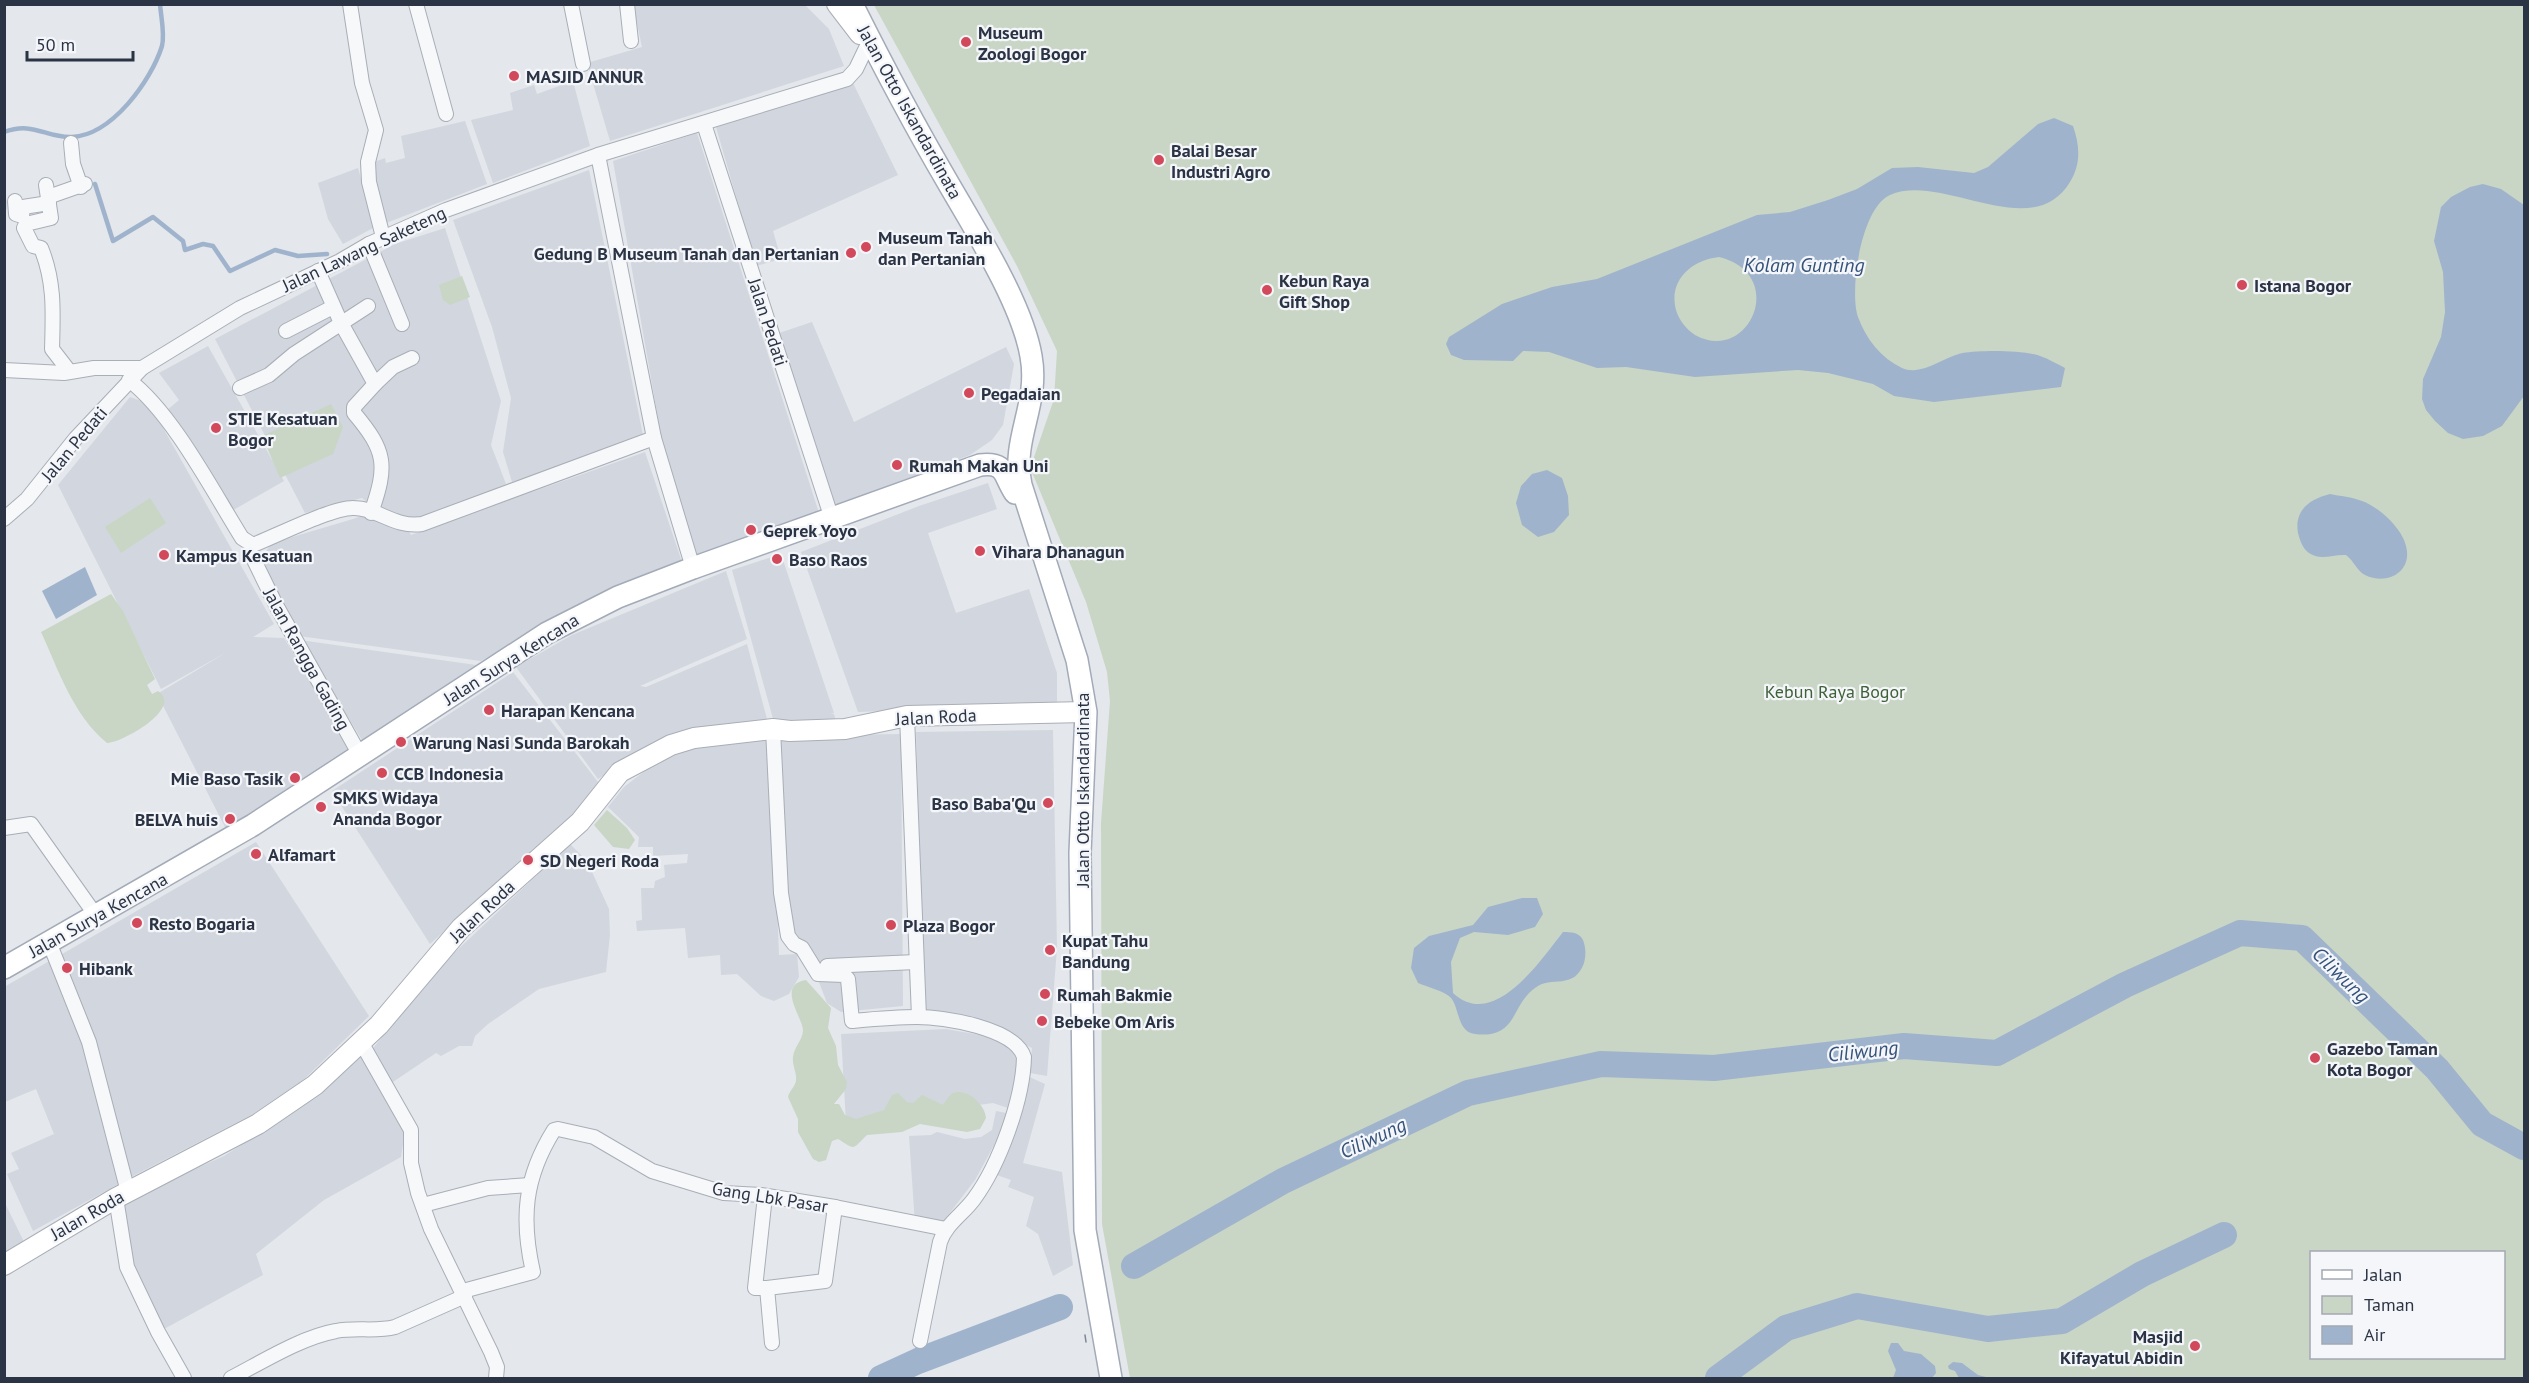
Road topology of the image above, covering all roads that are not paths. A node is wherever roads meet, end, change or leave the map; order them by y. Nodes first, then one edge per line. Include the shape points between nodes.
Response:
1 (350, 4) edge
2 (416, 4) edge
3 (571, 4) edge
4 (627, 4) edge
5 (837, 4) edge
6 (852, 4) edge
7 (631, 41) dead end
8 (874, 52) junction
9 (583, 64) dead end
10 (446, 114) dead end
11 (704, 124) junction
12 (71, 143) dead end
13 (598, 155) junction
14 (48, 195) junction
15 (15, 201) dead end
16 (383, 237) junction
17 (369, 244) junction
18 (318, 271) junction
19 (368, 306) dead end
20 (333, 307) junction
21 (341, 323) junction
22 (402, 324) dead end
23 (286, 331) dead end
24 (412, 358) dead end
25 (142, 368) junction
26 (4, 370) edge
27 (69, 371) junction
28 (129, 380) junction
29 (375, 384) junction
30 (240, 388) dead end
31 (654, 438) junction
32 (370, 513) junction
33 (4, 519) edge
34 (832, 519) junction
35 (1032, 522) junction
36 (254, 560) dead end
37 (693, 567) junction
38 (1086, 712) junction
39 (907, 716) junction
40 (773, 729) junction
41 (361, 756) junction
42 (4, 828) edge
43 (97, 916) junction
44 (49, 942) junction
45 (916, 962) junction
46 (813, 967) junction
47 (4, 968) edge
48 (919, 1017) junction
49 (361, 1042) junction
50 (530, 1185) junction
51 (122, 1195) junction
52 (765, 1196) junction
53 (423, 1205) junction
54 (834, 1207) junction
55 (946, 1229) junction
56 (4, 1265) edge
57 (767, 1288) junction
58 (464, 1294) junction
59 (920, 1341) dead end
60 (772, 1343) dead end
61 (184, 1378) edge
62 (231, 1378) edge
63 (496, 1378) edge
64 (1111, 1378) edge

1 - 16 street via 362,83 376,130 369,182
2 - 10 street
3 - 9 street
4 - 7 street
5 - 8 street
6 - 8 main road, Jalan Otto Iskandardinata
8 - 11 street, Jalan Lawang Saketeng via 847,78
8 - 35 main road, Jalan Otto Iskandardinata via 975,228 1029,343 1034,392 1017,464
11 - 13 street, Jalan Lawang Saketeng
11 - 34 street, Jalan Pedati
12 - 14 street via 73,164 83,185
13 - 16 street, Jalan Lawang Saketeng
13 - 31 street
14 - 15 street via 23,207 22,216 16,214
14 - 27 street via 51,218 26,224 24,228 33,246 41,248 47,264 53,287 52,349
16 - 17 street, Jalan Lawang Saketeng
17 - 18 street, Jalan Lawang Saketeng
17 - 22 street
18 - 20 street
18 - 25 street, Jalan Lawang Saketeng via 240,308
19 - 21 street
20 - 21 street
20 - 23 street
21 - 29 street
21 - 30 street via 269,375
24 - 29 street
25 - 27 street
25 - 28 street, Jalan Pedati
26 - 27 street
28 - 32 street via 165,416 242,538 253,545 346,509
28 - 33 street, Jalan Pedati via 27,500
29 - 32 street via 354,407 354,413 380,448 380,479
31 - 32 street via 422,524 395,523
31 - 37 street
34 - 35 main road, Jalan Surya Kencana via 992,464 1004,470
34 - 37 main road, Jalan Surya Kencana
35 - 38 main road, Jalan Otto Iskandardinata via 1077,660
36 - 41 street, Jalan Rangga Gading
37 - 41 main road, Jalan Surya Kencana via 618,597 547,633
38 - 39 street, Jalan Roda
38 - 64 main road, Jalan Otto Iskandardinata via 1080,853 1085,1230
39 - 40 street, Jalan Roda via 845,729
39 - 45 street
40 - 46 street via 781,892 788,936 802,948
40 - 49 street, Jalan Roda via 694,738 671,745 620,772 580,822 461,928
41 - 43 main road, Jalan Surya Kencana via 236,836
42 - 43 street via 30,824
43 - 44 main road, Jalan Surya Kencana
44 - 47 main road, Jalan Surya Kencana
44 - 51 street via 89,1042
45 - 46 street
45 - 48 street
46 - 48 street via 818,974 844,975 848,979 852,1021
48 - 55 street via 970,1024 994,1032 1019,1046 1024,1057 1017,1106 1002,1144 975,1197
49 - 51 street, Jalan Roda via 290,1104
49 - 53 street via 411,1130 413,1176
50 - 52 street, Gang Lbk Pasar via 554,1130 567,1130 594,1137 652,1171 724,1193
50 - 53 street via 488,1188
50 - 58 street via 525,1221 533,1272
51 - 56 street, Jalan Roda
51 - 61 street via 127,1267
52 - 54 street, Gang Lbk Pasar
52 - 57 street via 755,1288
53 - 58 street
54 - 55 street, Gang Lbk Pasar
54 - 57 street via 825,1281
55 - 59 street
57 - 60 street
58 - 62 street via 396,1327 322,1334
58 - 63 street via 497,1367

